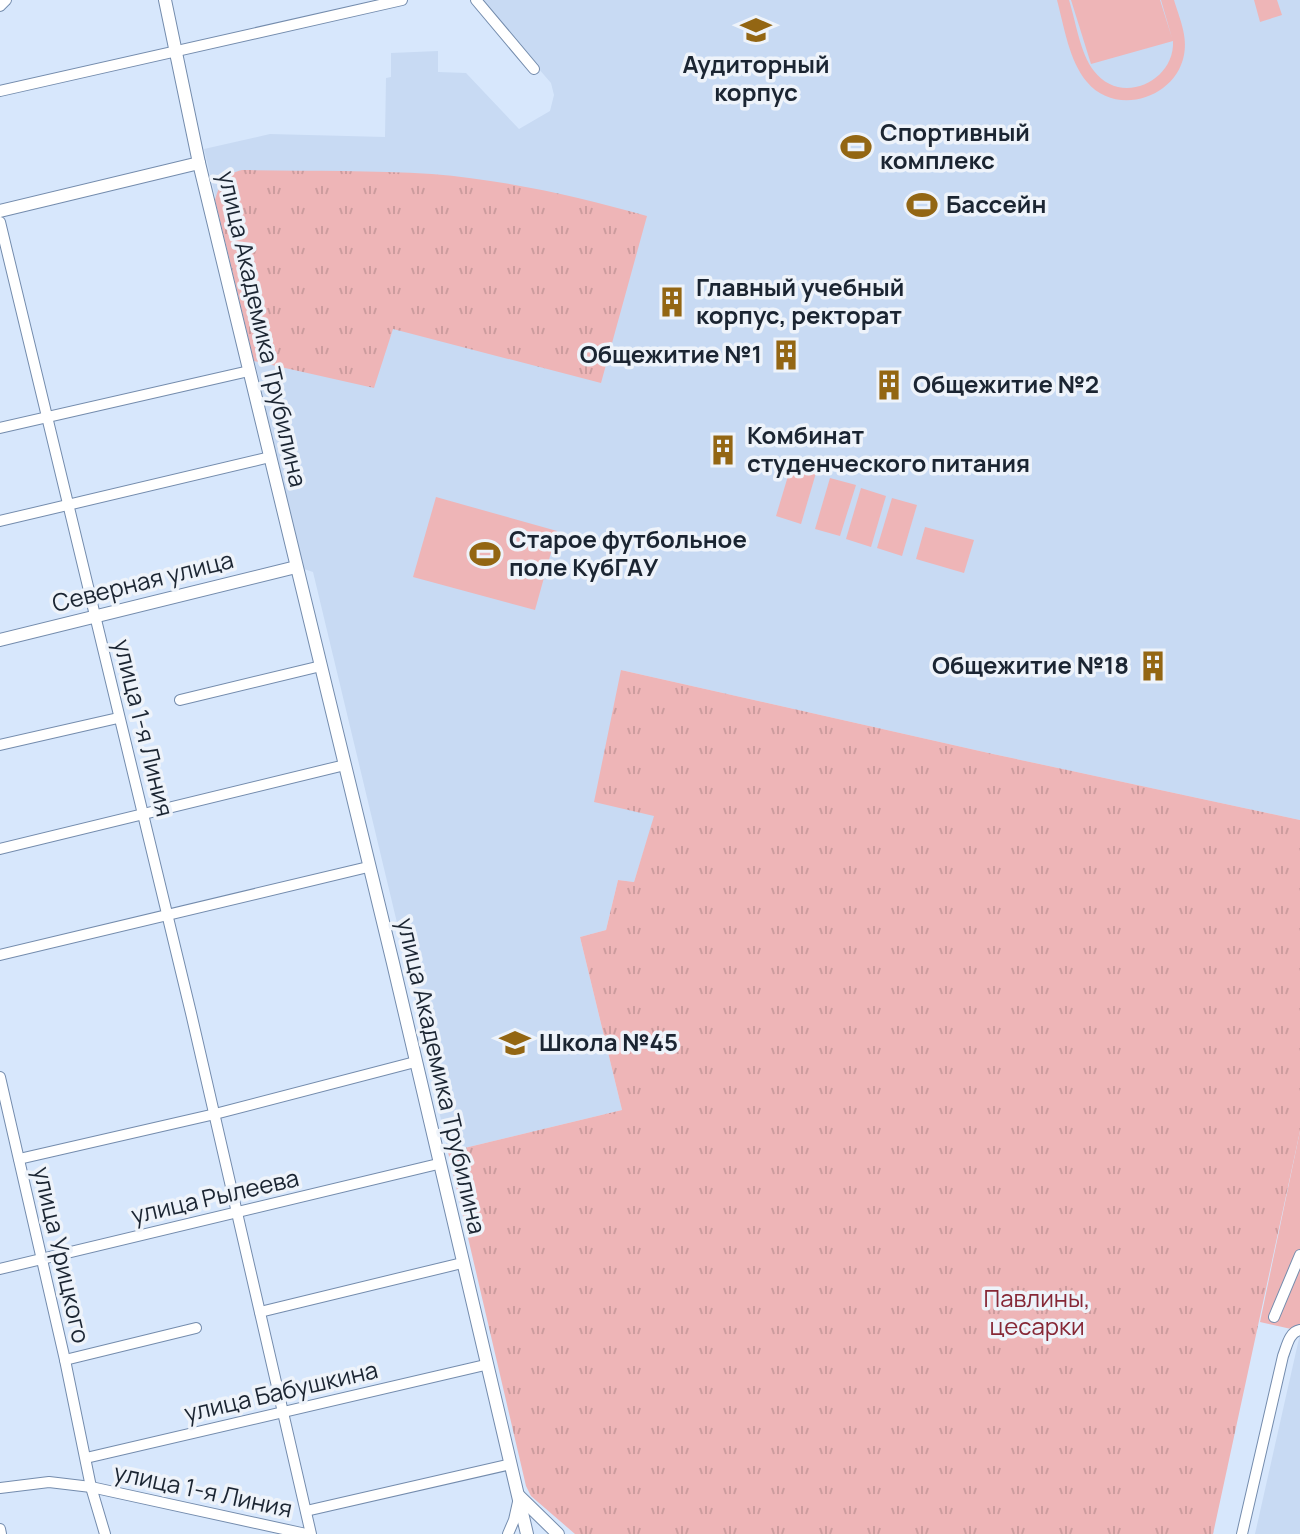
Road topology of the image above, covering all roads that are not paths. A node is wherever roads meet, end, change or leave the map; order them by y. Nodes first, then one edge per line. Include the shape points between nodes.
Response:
1 (6, 0) edge
2 (165, 0) edge
3 (402, 0) edge
4 (476, 0) edge
5 (0, 6) edge
6 (176, 51) junction
7 (534, 69) dead end
8 (0, 91) edge
9 (199, 163) junction
10 (0, 211) edge
11 (0, 222) edge
12 (249, 371) junction
13 (48, 417) junction
14 (0, 428) edge
15 (270, 457) junction
16 (68, 505) junction
17 (0, 521) edge
18 (296, 567) junction
19 (96, 616) junction
20 (0, 640) edge
21 (321, 666) junction
22 (180, 700) dead end
23 (118, 718) junction
24 (0, 745) edge
25 (345, 765) junction
26 (144, 813) junction
27 (0, 849) edge
28 (368, 867) junction
29 (166, 914) junction
30 (0, 955) edge
31 (415, 1062) junction
32 (0, 1077) edge
33 (215, 1114) junction
34 (19, 1159) junction
35 (438, 1164) junction
36 (238, 1212) junction
37 (40, 1259) junction
38 (1300, 1259) edge
39 (462, 1263) junction
40 (0, 1269) edge
41 (260, 1312) junction
42 (1274, 1317) dead end
43 (196, 1328) dead end
44 (1300, 1330) edge
45 (65, 1360) junction
46 (485, 1365) junction
47 (282, 1411) junction
48 (86, 1458) junction
49 (511, 1464) junction
50 (91, 1487) junction
51 (0, 1488) edge
52 (519, 1496) junction
53 (306, 1511) junction
54 (105, 1534) edge
55 (309, 1534) edge
56 (508, 1534) edge
57 (527, 1534) edge
58 (558, 1534) edge
59 (1242, 1534) edge

1 - 5 street
2 - 6 main road, улица Академика Трубилина
3 - 6 street
4 - 7 street
6 - 8 street
6 - 9 main road, улица Академика Трубилина
9 - 10 main road
9 - 12 main road, улица Академика Трубилина
11 - 13 street, улица 1-я Линия
12 - 13 street
12 - 15 main road, улица Академика Трубилина
13 - 14 street
13 - 16 street, улица 1-я Линия
15 - 16 street
15 - 18 main road, улица Академика Трубилина
16 - 17 street
16 - 19 street, улица 1-я Линия
18 - 19 main road, Северная улица
18 - 21 main road, улица Академика Трубилина
19 - 20 main road, Северная улица
19 - 23 street, улица 1-я Линия
21 - 22 street
21 - 25 main road, улица Академика Трубилина
23 - 24 street
23 - 26 street, улица 1-я Линия
25 - 26 street
25 - 28 main road, улица Академика Трубилина
26 - 27 street
26 - 29 street, улица 1-я Линия
28 - 29 street
28 - 31 main road, улица Академика Трубилина
29 - 30 street
29 - 33 street, улица 1-я Линия
31 - 33 street
31 - 35 main road, улица Академика Трубилина
32 - 34 street, улица Урицкого
33 - 34 street, улица Урицкого
33 - 36 street, улица 1-я Линия
34 - 37 street, улица Урицкого
35 - 36 street, улица Рылеева
35 - 39 main road, улица Академика Трубилина
36 - 37 street, улица Рылеева
36 - 41 street, улица 1-я Линия
37 - 40 street, улица Рылеева
37 - 45 street, улица Урицкого
38 - 42 street
39 - 41 street
39 - 46 main road, улица Академика Трубилина
41 - 47 street, улица 1-я Линия
43 - 45 street, улица Урицкого
44 - 59 street via 1290,1337 1283,1356
45 - 48 street, улица Урицкого
46 - 47 street, улица Бабушкина
46 - 49 main road, улица Академика Трубилина
47 - 48 street, улица Бабушкина
47 - 53 street, улица 1-я Линия
48 - 50 street, улица Урицкого
49 - 52 main road, улица Академика Трубилина
49 - 53 street, улица 1-я Линия
50 - 51 street via 49,1482
50 - 54 street, улица Урицкого
50 - 55 street, улица 1-я Линия
52 - 56 street
52 - 57 main road, улица Академика Трубилина
52 - 58 main road
53 - 55 street, улица 1-я Линия

